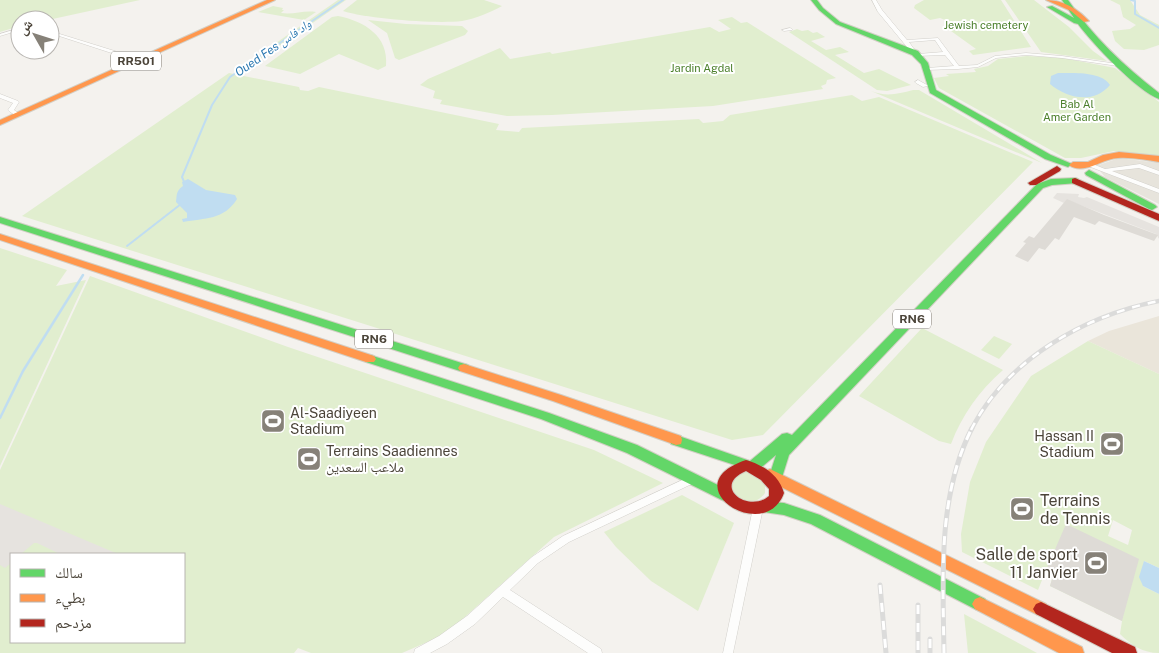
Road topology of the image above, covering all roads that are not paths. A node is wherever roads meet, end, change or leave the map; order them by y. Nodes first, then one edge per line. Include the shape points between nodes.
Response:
1 (272, 0) edge
2 (814, 0) edge
3 (874, 0) edge
4 (1039, 0) edge
5 (1049, 2) edge
6 (257, 4) edge
7 (1069, 5) edge
8 (1082, 22) junction
9 (790, 29) dead end
10 (784, 30) dead end
11 (60, 36) edge
12 (906, 41) junction
13 (916, 53) junction
14 (947, 53) junction
15 (128, 61) junction
16 (1118, 65) junction
17 (958, 68) junction
18 (927, 69) junction
19 (918, 82) dead end
20 (925, 86) dead end
21 (1159, 90) edge
22 (0, 96) edge
23 (1159, 97) edge
24 (15, 113) junction
25 (0, 118) edge
26 (0, 123) edge
27 (1159, 159) edge
28 (1064, 166) junction
29 (1089, 170) junction
30 (1104, 171) junction
31 (1159, 172) edge
32 (1072, 180) junction
33 (1159, 191) edge
34 (1159, 210) edge
35 (1159, 218) edge
36 (0, 220) edge
37 (0, 237) edge
38 (750, 466) junction
39 (694, 478) junction
40 (772, 478) junction
41 (727, 496) junction
42 (760, 508) junction
43 (502, 590) junction
44 (419, 653) edge
45 (597, 653) edge
46 (728, 653) edge
47 (1076, 653) edge
48 (1129, 653) edge

1 - 6 main road, RR501
2 - 13 main road via 822,13 844,27
3 - 12 street
4 - 5 main road
5 - 7 main road
5 - 8 main road
6 - 15 main road, RR501
7 - 8 main road
8 - 16 main road
8 - 21 main road
9 - 10 street
11 - 15 street
12 - 13 street
12 - 14 street via 936,39
13 - 14 street
13 - 18 main road
14 - 17 street
15 - 24 main road, RR501
16 - 17 street via 1026,54 996,57 981,66
16 - 23 main road
17 - 18 street
18 - 28 main road via 934,91
19 - 20 street
22 - 24 street via 16,102 11,110
24 - 25 main road, RR501
24 - 26 main road, RR501
27 - 29 main road, RN6 via 1106,157
28 - 29 main road, RN6
28 - 32 main road via 1063,176
28 - 38 main road, RN6 via 1034,182 776,449
29 - 30 street
29 - 32 main road, RN6 via 1090,176 1086,180
29 - 34 main road
30 - 31 street via 1140,166
30 - 33 street
32 - 35 main road
32 - 40 main road, RN6 via 1045,184 1036,190 783,453
36 - 38 main road, RN6 via 557,398
37 - 39 main road, RN6 via 545,416 632,449
38 - 40 main road, RN6
38 - 41 main road, RN6 via 732,468 724,478
39 - 41 main road, RN6
39 - 43 street via 566,539 535,560
40 - 42 main road, RN6 via 774,498
40 - 48 main road
41 - 42 main road, RN6 via 742,507
42 - 46 street
42 - 47 main road via 784,509 815,519
43 - 44 street via 471,620
43 - 45 street

